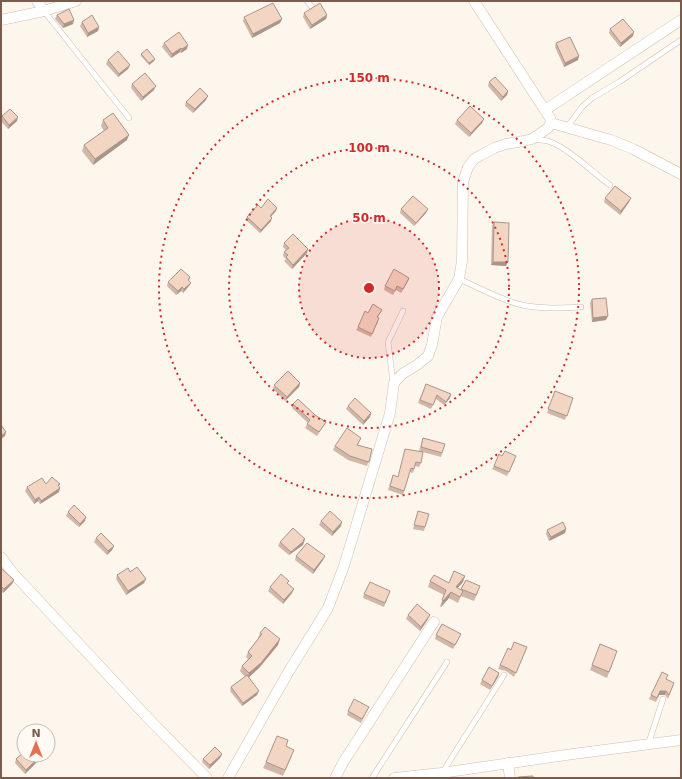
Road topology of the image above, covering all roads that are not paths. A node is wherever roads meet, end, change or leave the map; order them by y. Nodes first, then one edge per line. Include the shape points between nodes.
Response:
1 (37, 1) edge
2 (76, 1) edge
3 (306, 1) edge
4 (474, 1) edge
5 (312, 7) edge
6 (44, 11) junction
7 (1, 20) edge
8 (681, 20) edge
9 (681, 40) edge
10 (545, 110) junction
11 (129, 118) dead end
12 (551, 123) junction
13 (567, 127) junction
14 (532, 139) junction
15 (681, 174) edge
16 (610, 186) dead end
17 (460, 279) junction
18 (581, 307) dead end
19 (403, 311) dead end
20 (394, 383) junction
21 (1, 557) edge
22 (434, 622) dead end
23 (447, 662) dead end
24 (504, 676) dead end
25 (663, 699) dead end
26 (681, 740) edge
27 (648, 744) junction
28 (508, 763) junction
29 (441, 773) junction
30 (207, 778) edge
31 (228, 778) edge
32 (335, 778) edge
33 (372, 778) edge
34 (394, 778) edge
35 (510, 778) edge

1 - 6 street
2 - 6 street
3 - 5 lane
4 - 10 street
6 - 7 street
6 - 11 lane
8 - 10 street
9 - 13 lane via 592,98
10 - 12 street
12 - 13 street
12 - 14 street
13 - 15 street via 633,149
14 - 16 lane via 547,141 560,147
14 - 17 street via 494,148 474,159 468,167 463,182
17 - 18 lane via 500,298 523,305 547,308
17 - 20 street via 437,317 428,356 402,374
19 - 20 lane via 388,342
20 - 31 street via 390,413 344,566 328,608
21 - 30 street via 148,718
22 - 32 street
23 - 33 lane
24 - 29 lane
25 - 27 lane
26 - 27 street
27 - 28 street
28 - 29 street
28 - 35 street
29 - 34 street

